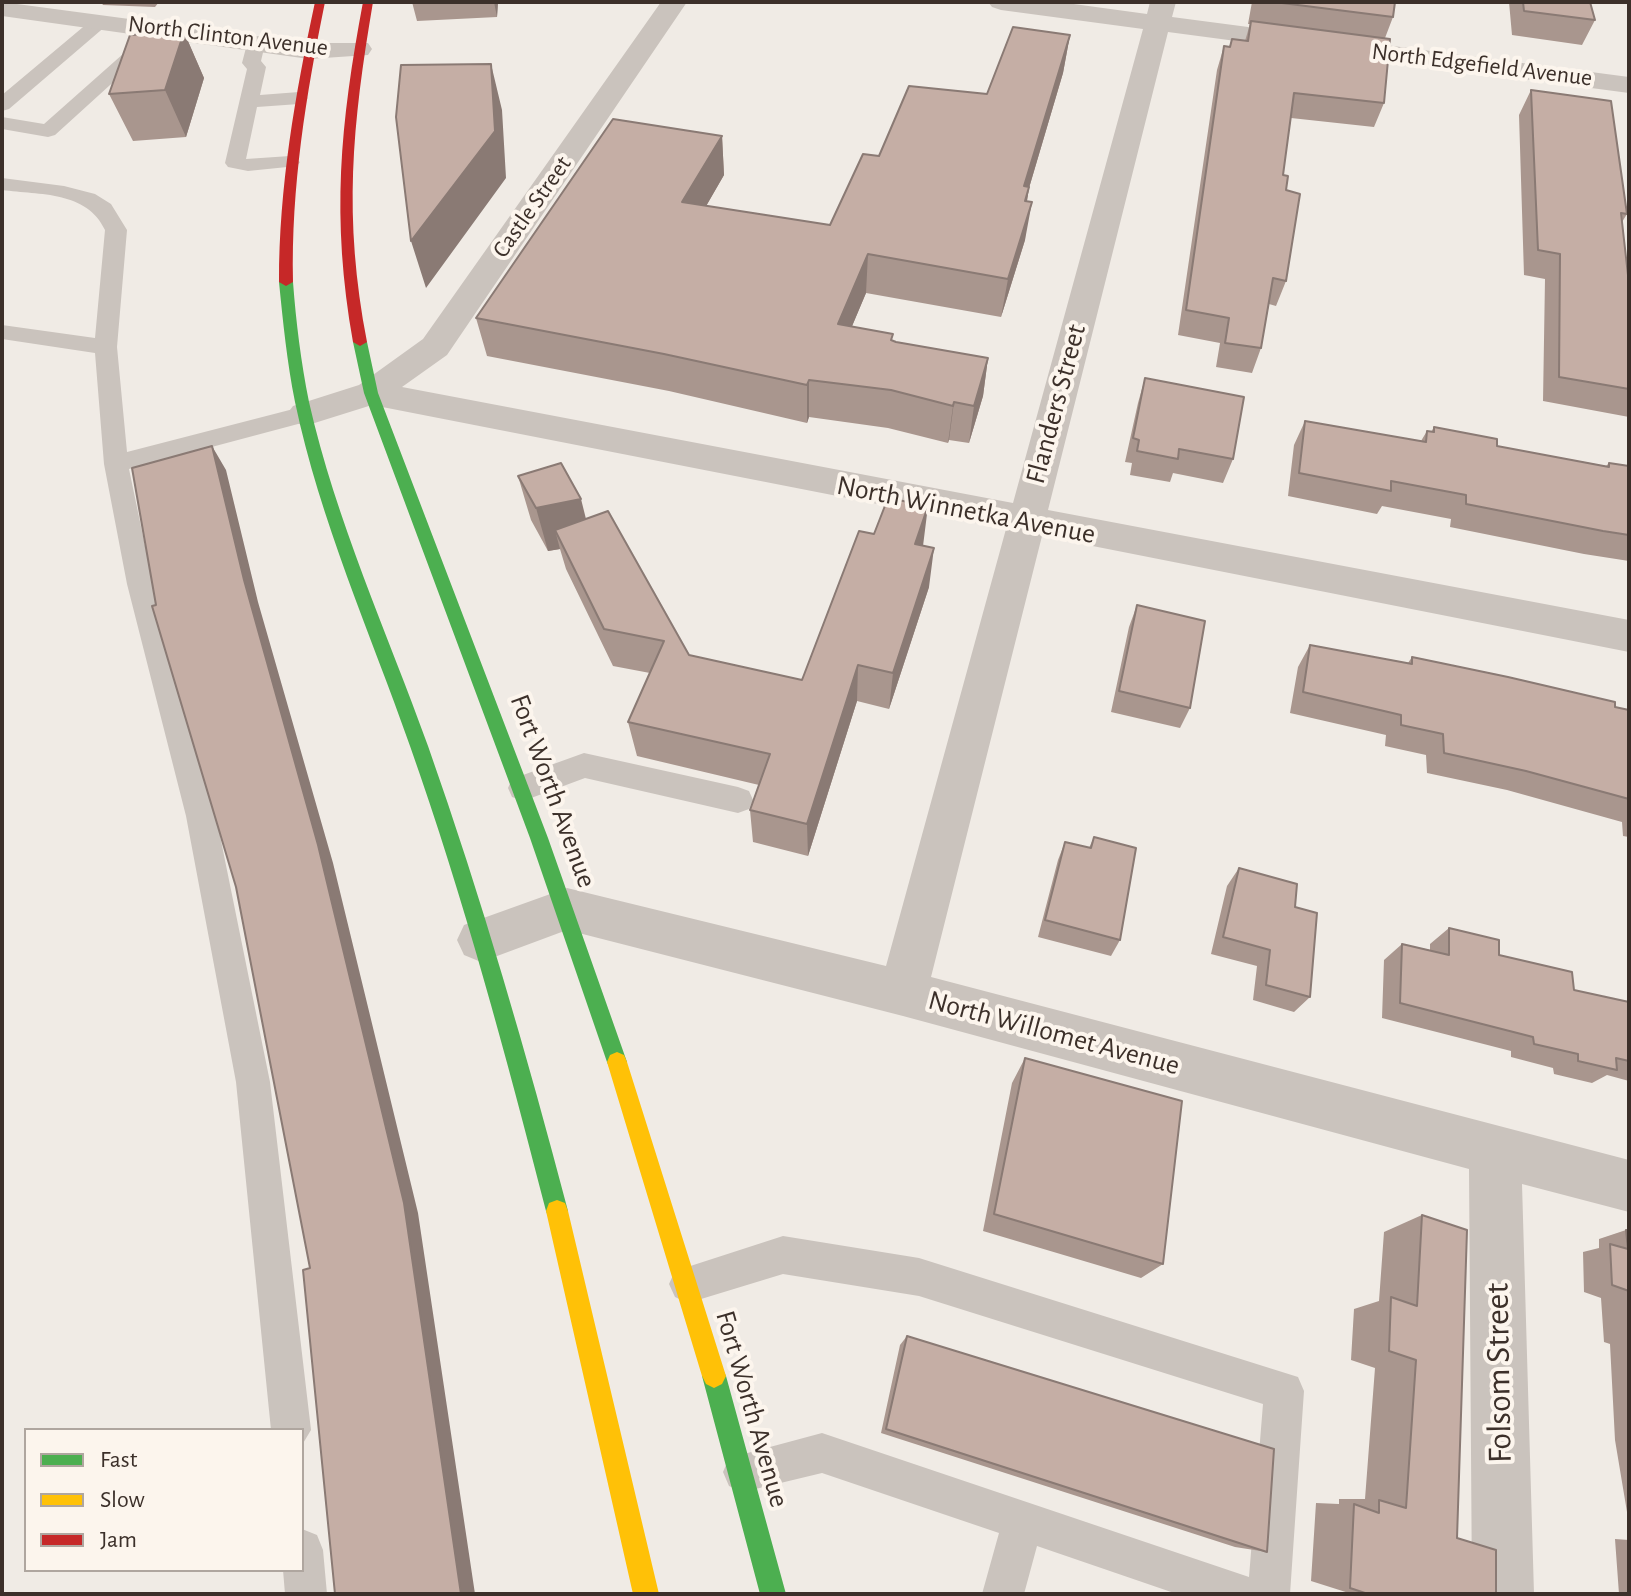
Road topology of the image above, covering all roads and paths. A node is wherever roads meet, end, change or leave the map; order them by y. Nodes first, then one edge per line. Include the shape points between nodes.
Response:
1 (320, 2) edge
2 (368, 2) edge
3 (674, 2) edge
4 (1001, 2) edge
5 (22, 7) edge
6 (1160, 12) edge
7 (101, 21) junction
8 (161, 30) junction
9 (256, 44) junction
10 (359, 49) junction
11 (309, 51) junction
12 (1629, 85) edge
13 (299, 98) junction
14 (248, 102) junction
15 (2, 105) edge
16 (2, 123) edge
17 (290, 162) junction
18 (2, 184) edge
19 (2, 332) edge
20 (106, 347) junction
21 (371, 393) junction
22 (305, 414) junction
23 (116, 464) junction
24 (1025, 522) junction
25 (1629, 636) edge
26 (523, 788) junction
27 (738, 800) dead end
28 (567, 909) junction
29 (481, 940) junction
30 (903, 993) junction
31 (1495, 1152) junction
32 (1629, 1186) edge
33 (688, 1284) junction
34 (291, 1428) edge
35 (743, 1472) junction
36 (1023, 1522) junction
37 (304, 1572) edge
38 (306, 1594) edge
39 (646, 1594) edge
40 (773, 1594) edge
41 (1003, 1594) edge
42 (1240, 1594) edge
43 (1269, 1594) edge
44 (1503, 1594) edge

1 - 11 main road
2 - 10 main road, Fort Worth Avenue
3 - 21 street, Castle Street via 435,347
4 - 6 street, North Edgefield Avenue
5 - 7 street, North Clinton Avenue
6 - 12 street, North Edgefield Avenue
6 - 24 street, Flanders Street
7 - 8 street, North Clinton Avenue
7 - 15 lane
8 - 9 street, North Clinton Avenue
8 - 16 lane via 48,131
9 - 11 street, North Clinton Avenue
9 - 14 lane via 251,63 257,67
10 - 11 street, North Clinton Avenue
10 - 21 main road, Fort Worth Avenue via 343,223
11 - 13 main road
13 - 14 lane
13 - 17 main road
14 - 17 lane via 235,163
17 - 22 main road via 287,306
18 - 20 lane via 70,195 97,203 109,214 116,230
19 - 20 lane
20 - 23 lane
21 - 22 street, North Winnetka Avenue
21 - 24 street, North Winnetka Avenue
21 - 26 main road, Fort Worth Avenue
22 - 23 lane
22 - 29 main road via 324,489 413,731
23 - 34 lane via 140,584 201,816 253,1082
24 - 25 street, North Winnetka Avenue
24 - 30 street, Flanders Street
26 - 27 lane via 584,765
26 - 28 main road, Fort Worth Avenue
28 - 29 street
28 - 30 street, North Willomet Avenue
28 - 33 main road, Fort Worth Avenue
29 - 39 main road via 564,1244
30 - 31 street, North Willomet Avenue
31 - 32 street, North Willomet Avenue
31 - 44 street, Folsom Street
33 - 35 main road, Fort Worth Avenue
33 - 43 lane via 783,1255 919,1277 1284,1391
35 - 36 lane via 822,1453
35 - 40 main road, Fort Worth Avenue
36 - 41 lane
36 - 42 lane
37 - 38 lane

